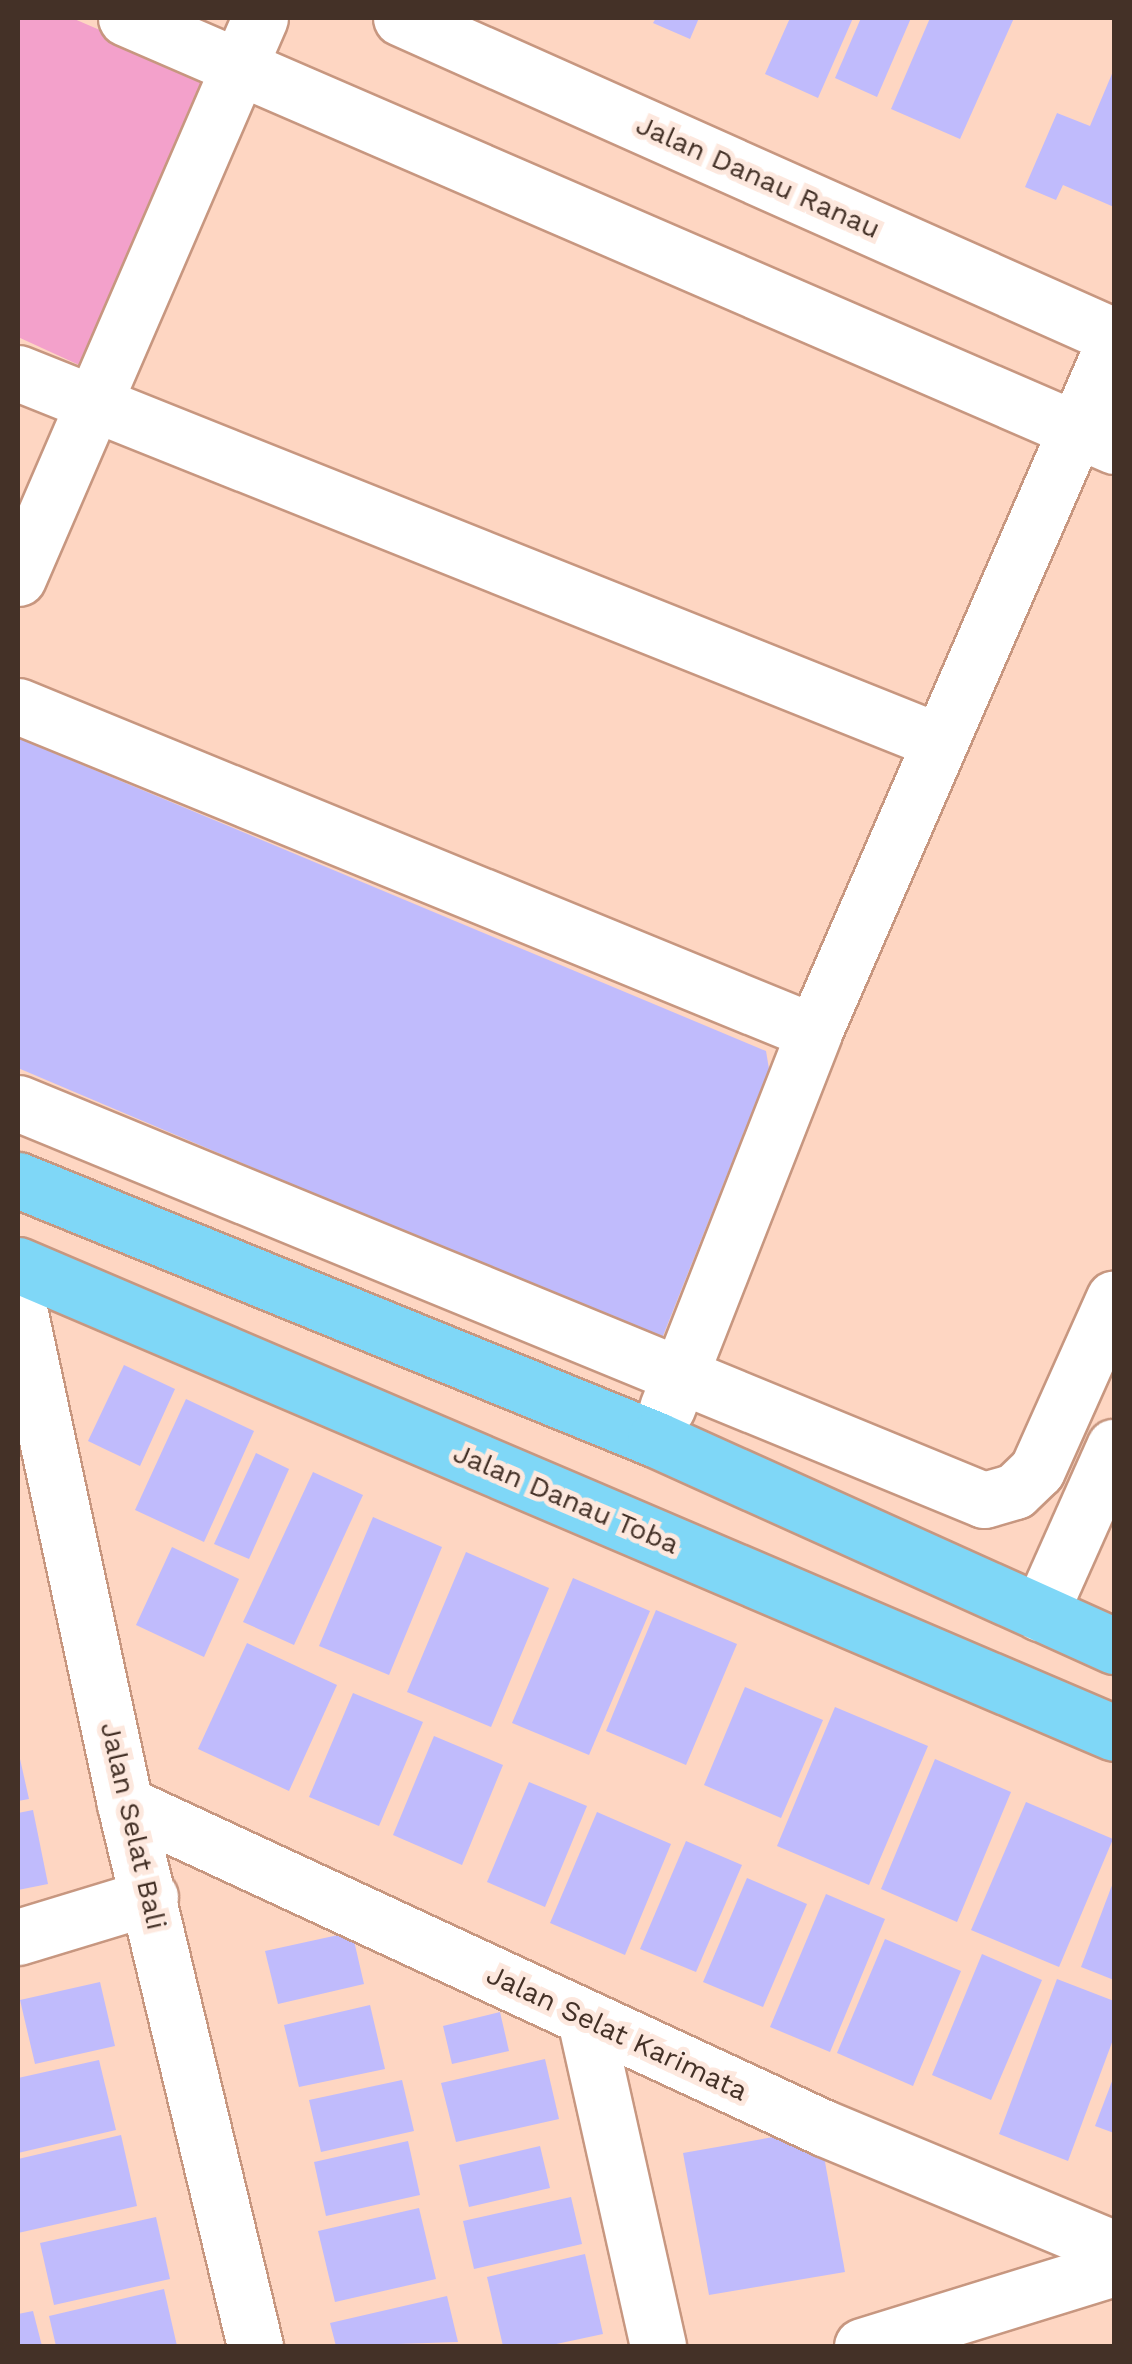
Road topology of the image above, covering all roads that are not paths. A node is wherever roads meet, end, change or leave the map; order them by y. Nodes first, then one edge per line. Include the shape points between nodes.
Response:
1 (126, 18) edge
2 (260, 18) edge
3 (401, 18) edge
4 (238, 66) junction
5 (1114, 339) edge
6 (18, 373) edge
7 (94, 407) junction
8 (1094, 438) edge
9 (18, 578) edge
10 (18, 706) edge
11 (938, 741) junction
12 (814, 1032) junction
13 (18, 1103) edge
14 (18, 1180) edge
15 (18, 1265) edge
16 (18, 1304) edge
17 (1110, 1319) edge
18 (680, 1376) junction
19 (655, 1438) junction
20 (1114, 1447) edge
21 (1040, 1613) junction
22 (1114, 1646) edge
23 (1114, 1733) edge
24 (126, 1804) junction
25 (150, 1897) junction
26 (18, 1937) edge
27 (584, 2019) junction
28 (1114, 2249) edge
29 (1114, 2268) edge
30 (256, 2346) edge
31 (658, 2346) edge
32 (862, 2346) edge

1 - 4 street
2 - 4 street
3 - 5 street, Jalan Danau Ranau
4 - 7 street
4 - 8 street
5 - 8 street
6 - 7 street
7 - 9 street
7 - 11 street
8 - 11 street
10 - 12 street
11 - 12 street
12 - 18 street
13 - 18 street
14 - 19 main road
15 - 23 main road, Jalan Danau Toba
16 - 24 street, Jalan Selat Bali
17 - 18 street via 1037,1470 1015,1491 984,1500
18 - 19 street
19 - 21 main road
20 - 21 street
21 - 22 main road
24 - 25 street, Jalan Selat Bali
24 - 27 street, Jalan Selat Karimata
25 - 26 street
25 - 30 street, Jalan Selat Bali
27 - 28 street, Jalan Selat Karimata
27 - 31 street
29 - 32 street

